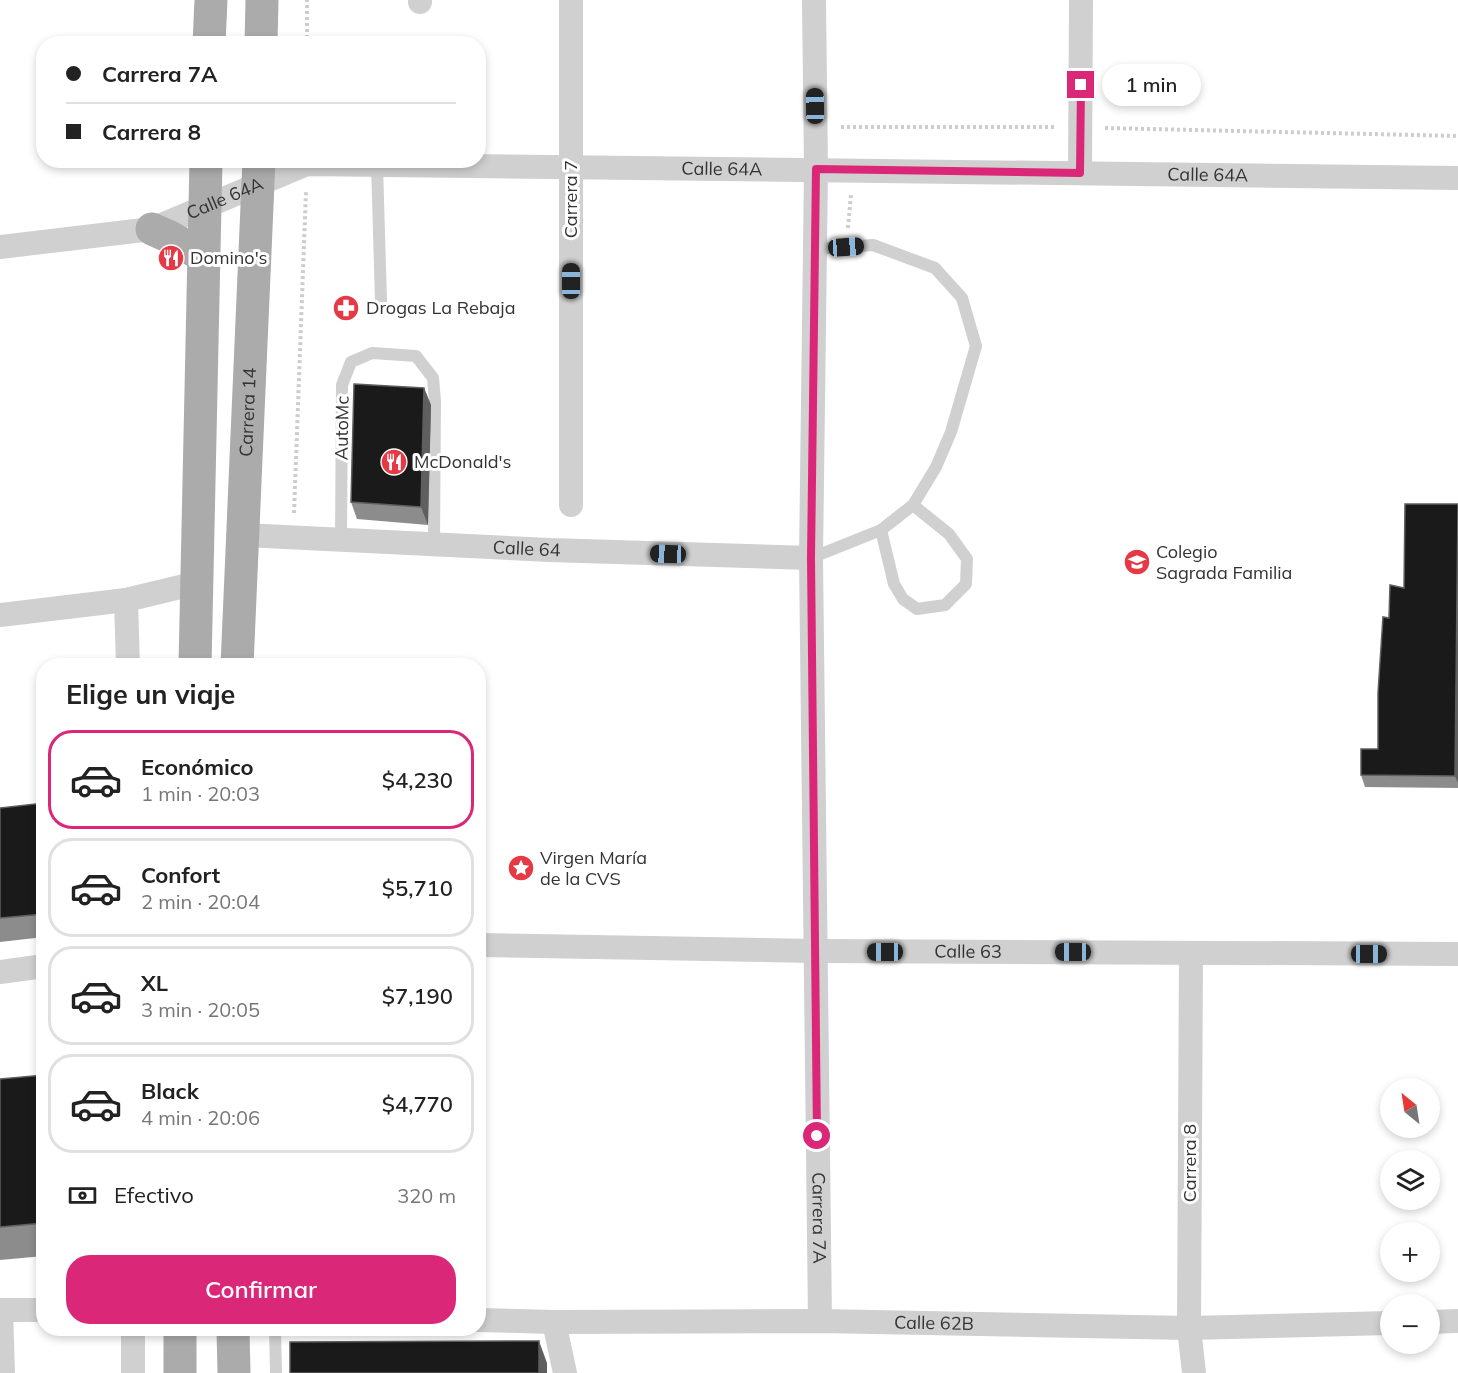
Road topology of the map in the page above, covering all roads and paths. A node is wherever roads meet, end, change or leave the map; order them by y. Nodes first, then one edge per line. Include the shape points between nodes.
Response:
1 (211, 0) edge
2 (262, 0) edge
3 (307, 0) edge
4 (571, 0) edge
5 (813, 0) edge
6 (1081, 0) edge
7 (210, 36) edge
8 (261, 36) edge
9 (307, 36) edge
10 (815, 127) junction
11 (1082, 127) junction
12 (1458, 136) edge
13 (486, 166) edge
14 (571, 166) junction
15 (206, 168) edge
16 (283, 168) edge
17 (307, 168) edge
18 (376, 168) edge
19 (816, 169) junction
20 (259, 172) edge
21 (1080, 173) junction
22 (1458, 178) edge
23 (205, 206) junction
24 (152, 229) junction
25 (0, 247) edge
26 (814, 249) junction
27 (205, 257) junction
28 (381, 301) dead end
29 (571, 505) dead end
30 (913, 505) junction
31 (881, 530) junction
32 (242, 535) junction
33 (280, 537) junction
34 (340, 540) junction
35 (434, 544) junction
36 (811, 558) junction
37 (196, 583) junction
38 (126, 600) junction
39 (0, 615) edge
40 (128, 658) edge
41 (195, 658) edge
42 (237, 658) edge
43 (486, 945) edge
44 (815, 951) junction
45 (1191, 953) junction
46 (1458, 954) edge
47 (36, 967) edge
48 (0, 972) edge
49 (0, 1310) edge
50 (36, 1310) edge
51 (486, 1320) edge
52 (820, 1321) junction
53 (1458, 1321) edge
54 (554, 1322) junction
55 (1440, 1322) edge
56 (1380, 1323) edge
57 (1189, 1328) junction
58 (133, 1336) edge
59 (180, 1336) edge
60 (234, 1336) edge
61 (275, 1336) edge
62 (3, 1373) edge
63 (134, 1373) edge
64 (180, 1373) edge
65 (234, 1373) edge
66 (276, 1373) edge
67 (565, 1373) edge
68 (1194, 1373) edge

1 - 7 main road
2 - 8 main road
3 - 9 path
4 - 14 street, Carrera 7
5 - 10 street, Carrera 7A
6 - 11 street
10 - 11 path
10 - 19 street, Carrera 7A
11 - 12 path
11 - 21 street
13 - 14 street, Calle 64A
14 - 19 street, Calle 64A
14 - 29 street, Carrera 7
15 - 23 main road
16 - 20 street, Calle 64A
17 - 33 path via 295,511
18 - 28 lane
19 - 21 street, Calle 64A
19 - 26 street, Carrera 7A
20 - 23 street, Calle 64A
20 - 32 main road, Carrera 14
21 - 22 street, Calle 64A
23 - 24 street, Calle 64A
23 - 27 main road
24 - 25 street, Calle 64A
24 - 27 main road
26 - 30 lane via 873,245 935,268 963,298 976,346 951,432
26 - 36 street, Carrera 7A
27 - 37 main road
30 - 31 lane
30 - 31 lane via 950,534 967,559 966,584 945,605 917,609 903,599 894,584
31 - 36 lane
32 - 33 street, Calle 64
32 - 42 main road, Carrera 14
33 - 34 street, Calle 64
34 - 35 street, Calle 64
34 - 35 lane, AutoMc via 342,385 351,362 372,353 416,356 433,378
35 - 36 street, Calle 64
36 - 44 street, Carrera 7A
37 - 38 street
37 - 41 main road
38 - 39 street
38 - 40 street
43 - 44 street, Calle 63
44 - 45 street, Calle 63
44 - 52 street, Carrera 7A
45 - 46 street, Calle 63
45 - 57 street, Carrera 8
47 - 48 street
49 - 50 street
49 - 62 street
51 - 54 street, Calle 62B
52 - 54 street, Calle 62B
52 - 57 street, Calle 62B
53 - 55 street
54 - 67 street
56 - 57 street, Calle 62B
57 - 68 street, Carrera 8
58 - 63 street
59 - 64 main road
60 - 65 main road
61 - 66 lane

